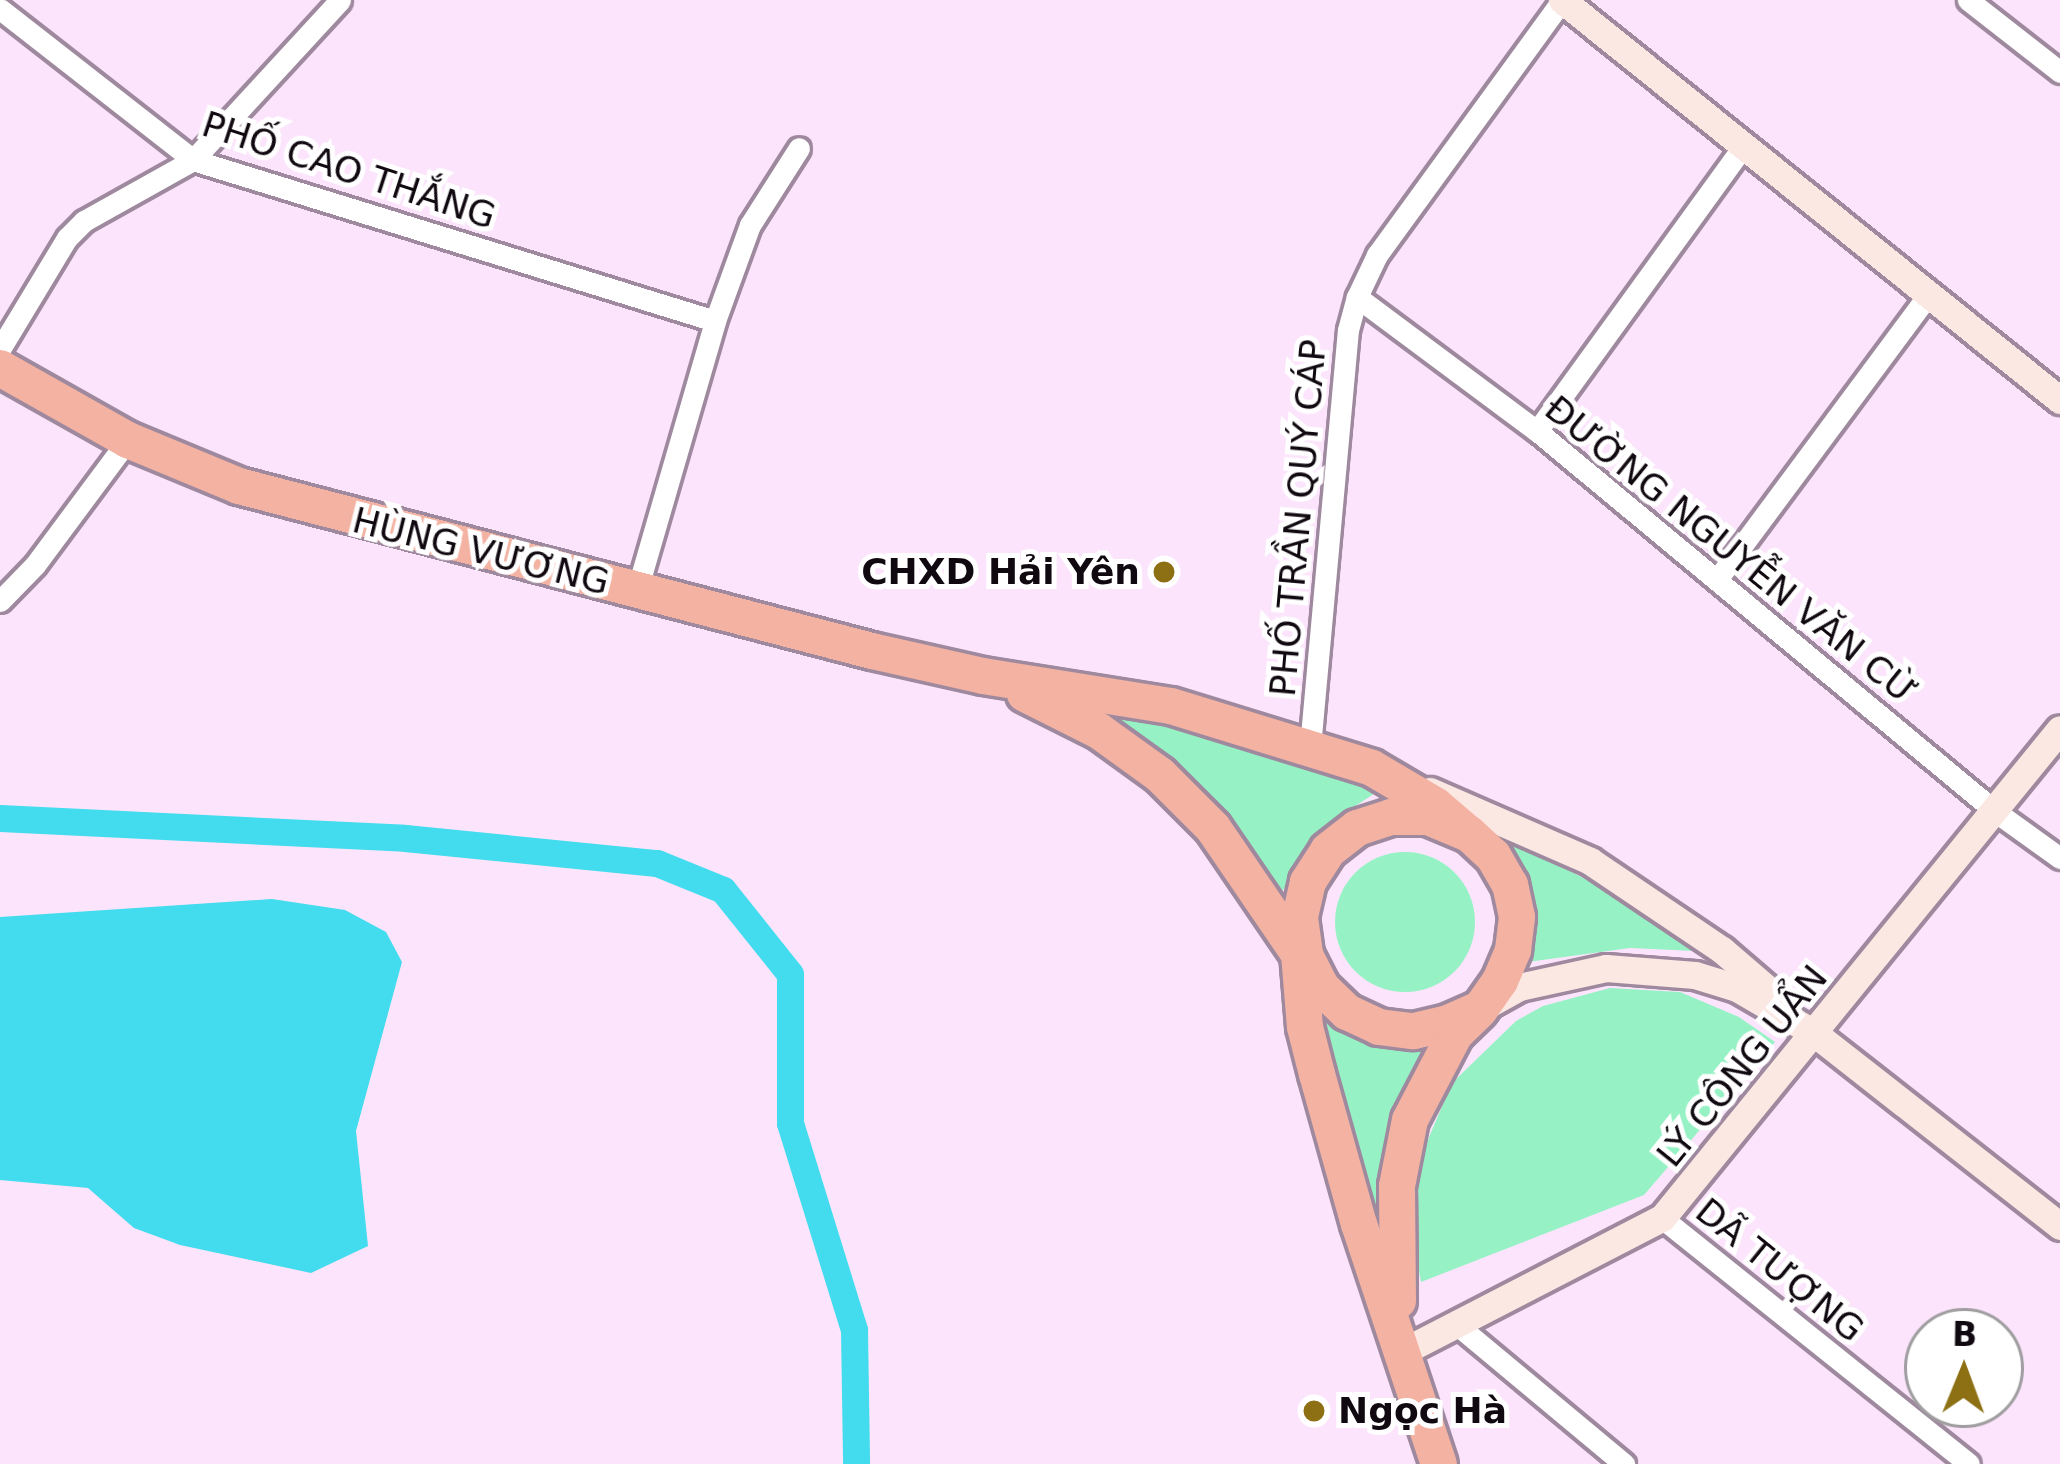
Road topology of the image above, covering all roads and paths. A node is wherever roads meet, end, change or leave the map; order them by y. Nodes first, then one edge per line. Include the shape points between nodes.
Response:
1 (340, 0) edge
2 (1562, 0) edge
3 (1968, 0) edge
4 (0, 9) edge
5 (2060, 72) edge
6 (1744, 145) junction
7 (799, 148) dead end
8 (193, 160) junction
9 (1357, 297) junction
10 (1927, 297) junction
11 (715, 321) junction
12 (0, 349) edge
13 (0, 368) edge
14 (2060, 400) edge
15 (1537, 431) junction
16 (128, 440) junction
17 (1718, 578) junction
18 (637, 590) junction
19 (0, 602) edge
20 (983, 676) junction
21 (2060, 729) edge
22 (1310, 747) junction
23 (1372, 768) junction
24 (1996, 812) junction
25 (1451, 824) junction
26 (1557, 843) junction
27 (1234, 856) junction
28 (2060, 858) edge
29 (1300, 936) junction
30 (1480, 1008) junction
31 (1305, 1027) junction
32 (1814, 1033) junction
33 (1662, 1218) junction
34 (2060, 1226) edge
35 (1456, 1324) junction
36 (1402, 1352) junction
37 (1439, 1464) edge
38 (1624, 1464) edge
39 (1970, 1464) edge

1 - 8 street
2 - 6 street
2 - 9 street, PHỐ TRẦN QUÝ CÁP via 1377,255
3 - 5 street
4 - 8 street, PHỐ CAO THẮNG
6 - 10 street
6 - 15 street
7 - 11 street via 750,225
8 - 11 street, PHỐ CAO THẮNG
8 - 12 street via 84,221
9 - 15 street, ĐƯỜNG NGUYỄN VĂN CỪ
9 - 22 street, PHỐ TRẦN QUÝ CÁP
10 - 14 street
10 - 17 street
11 - 18 street
13 - 16 highway, HÙNG VƯƠNG
15 - 17 street, ĐƯỜNG NGUYỄN VĂN CỪ
16 - 18 highway, HÙNG VƯƠNG via 238,486
16 - 19 street
17 - 24 street, ĐƯỜNG NGUYỄN VĂN CỪ
18 - 20 highway, HÙNG VƯƠNG
20 - 22 highway via 1150,701
20 - 27 highway via 1132,752
21 - 24 street, LÝ CÔNG UẨN
22 - 23 highway
23 - 25 highway
23 - 26 street
24 - 28 street, ĐƯỜNG NGUYỄN VĂN CỪ
24 - 32 street, LÝ CÔNG UẨN
25 - 26 street
25 - 29 highway via 1391,817 1357,828 1328,851 1308,882
25 - 30 highway via 1502,871 1516,917 1513,950
26 - 32 street via 1722,950
27 - 29 highway
27 - 31 highway
29 - 30 highway via 1322,988 1379,1027 1414,1030
29 - 31 highway
30 - 32 street via 1562,974 1651,968 1737,988
30 - 36 highway via 1423,1091 1403,1151 1395,1227
31 - 36 highway
32 - 33 street, LÝ CÔNG UẨN
32 - 34 street
33 - 35 street, LÝ CÔNG UẨN
33 - 39 street, DÃ TƯỢNG
35 - 36 street, LÝ CÔNG UẨN
35 - 38 street
36 - 37 highway

